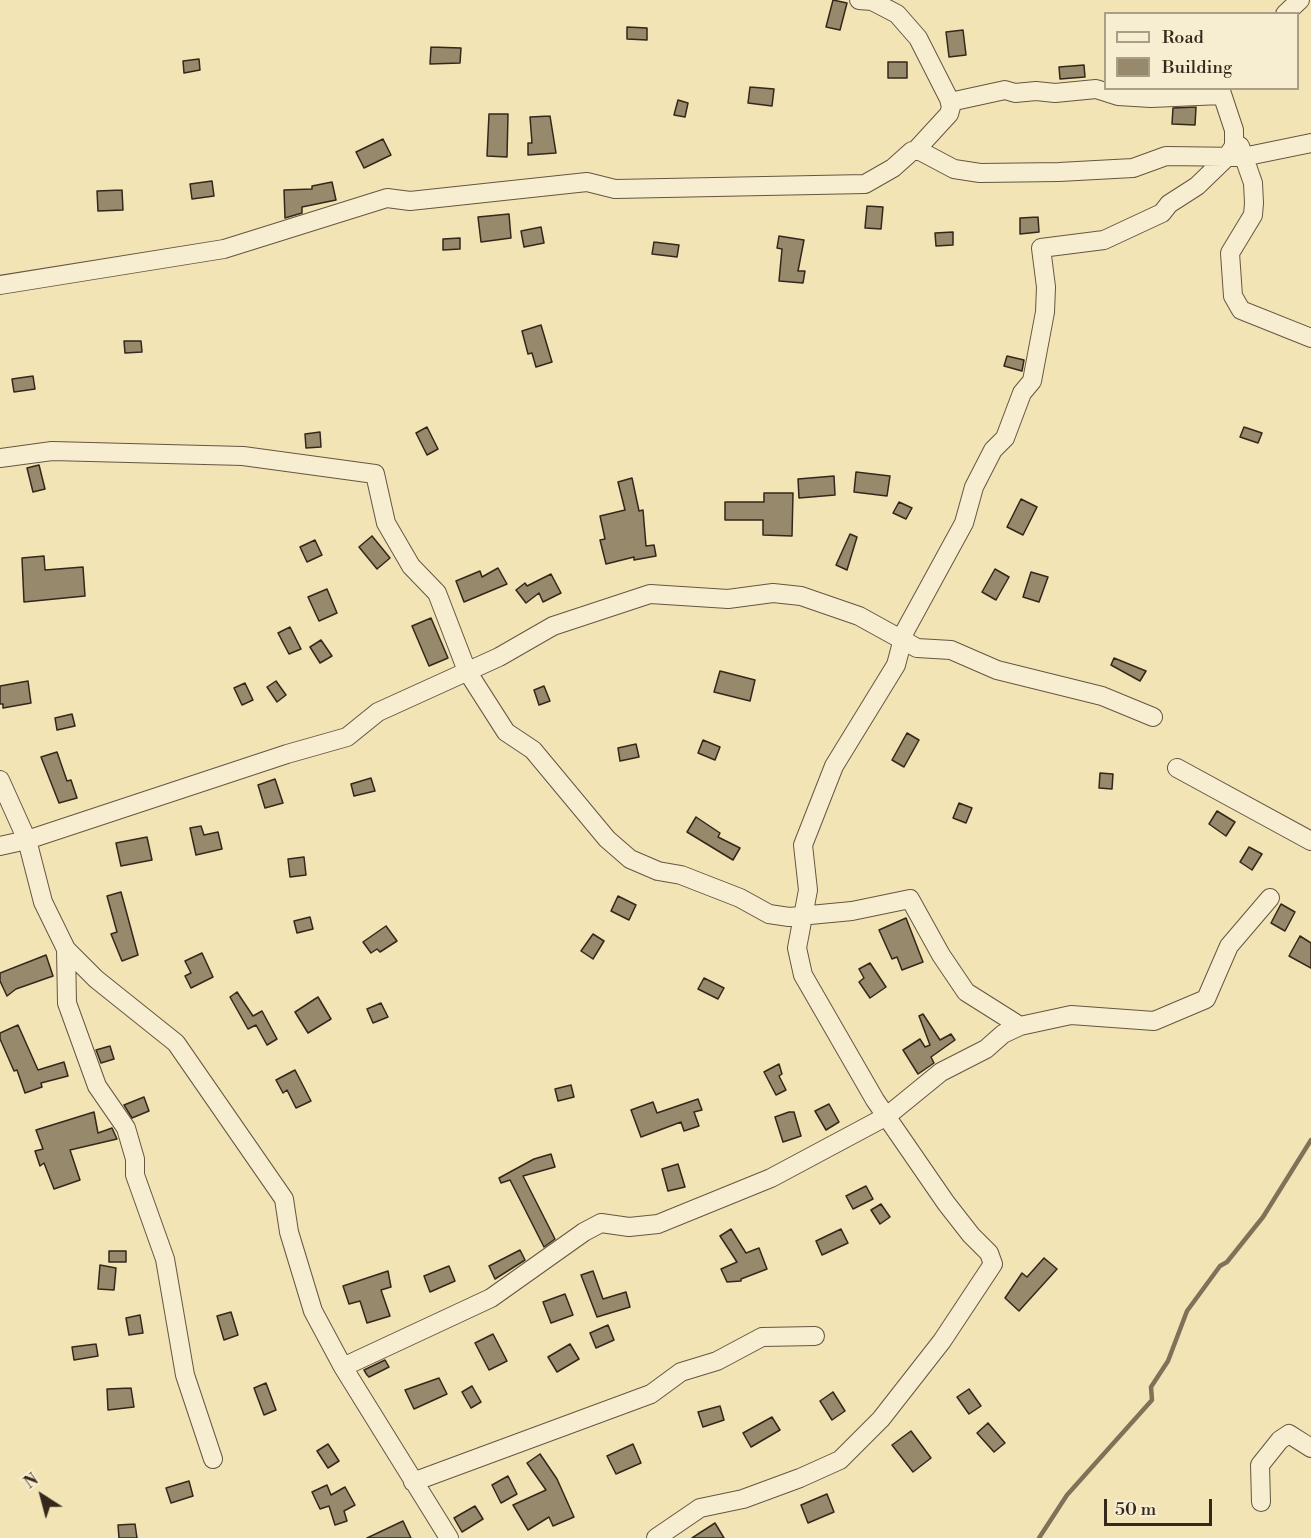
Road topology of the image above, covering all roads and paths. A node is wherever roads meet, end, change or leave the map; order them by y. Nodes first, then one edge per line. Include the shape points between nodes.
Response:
1 (859, 0) edge
2 (1300, 0) edge
3 (1287, 12) edge
4 (1221, 92) edge
5 (950, 102) junction
6 (1311, 143) edge
7 (915, 151) junction
8 (1234, 157) junction
9 (0, 285) edge
10 (1311, 338) edge
11 (0, 458) edge
12 (903, 640) junction
13 (467, 670) junction
14 (1153, 717) dead end
15 (1177, 768) dead end
16 (0, 780) edge
17 (27, 840) junction
18 (1311, 841) edge
19 (0, 846) edge
20 (1270, 898) dead end
21 (803, 915) junction
22 (66, 949) junction
23 (1020, 1026) junction
24 (887, 1116) junction
25 (815, 1336) dead end
26 (343, 1367) junction
27 (1311, 1448) edge
28 (213, 1459) dead end
29 (413, 1482) junction
30 (1261, 1502) dead end
31 (449, 1538) edge
32 (656, 1538) edge

1 - 5 street via 872,1 897,14 918,38
2 - 3 street
4 - 5 street via 1151,98 1118,96 1096,88 1055,93 1005,90
4 - 8 street via 1234,130
5 - 7 street via 949,114
6 - 8 street
7 - 8 street via 954,169 980,173 1133,168 1166,156
7 - 9 street via 865,184 615,189 587,182 410,201 387,198 224,249
8 - 10 street via 1253,183 1254,203 1252,215 1230,253 1233,296 1241,310
8 - 12 street via 1149,219 1104,240 1041,248 1045,312 1032,381 1022,393 1005,438 993,450 974,487 964,523
11 - 13 street via 52,451 243,456 375,474 386,523 411,566 437,593
12 - 13 street via 859,616 801,596 773,593 728,599 650,594 553,626 499,657
12 - 14 street via 916,648 951,650 1023,678 1102,696
12 - 21 street via 896,664 834,766 803,845 808,890
13 - 17 street via 378,712 347,737
13 - 21 street via 506,732 533,750 607,839 630,859 740,898 769,914
15 - 18 street
16 - 17 street
17 - 19 street
17 - 22 street via 42,902
20 - 23 street via 1229,946 1206,999 1154,1021 1071,1014
21 - 23 street via 852,911 910,899 966,992
21 - 24 street via 797,948 803,975
22 - 26 street via 96,979 176,1043 272,1179 284,1199 289,1232 313,1311
22 - 28 street via 67,1003 98,1086 126,1128 135,1159 135,1175 165,1259 185,1375
23 - 24 street via 941,1072
24 - 26 street via 771,1178 658,1224 629,1227 601,1223 491,1298
24 - 32 street via 946,1203 989,1253 993,1264 942,1341 881,1419 840,1460 743,1499 700,1508
25 - 29 street via 762,1336 717,1361 681,1372 651,1394
26 - 29 street
27 - 30 street via 1289,1434 1280,1440 1260,1465
29 - 31 street

